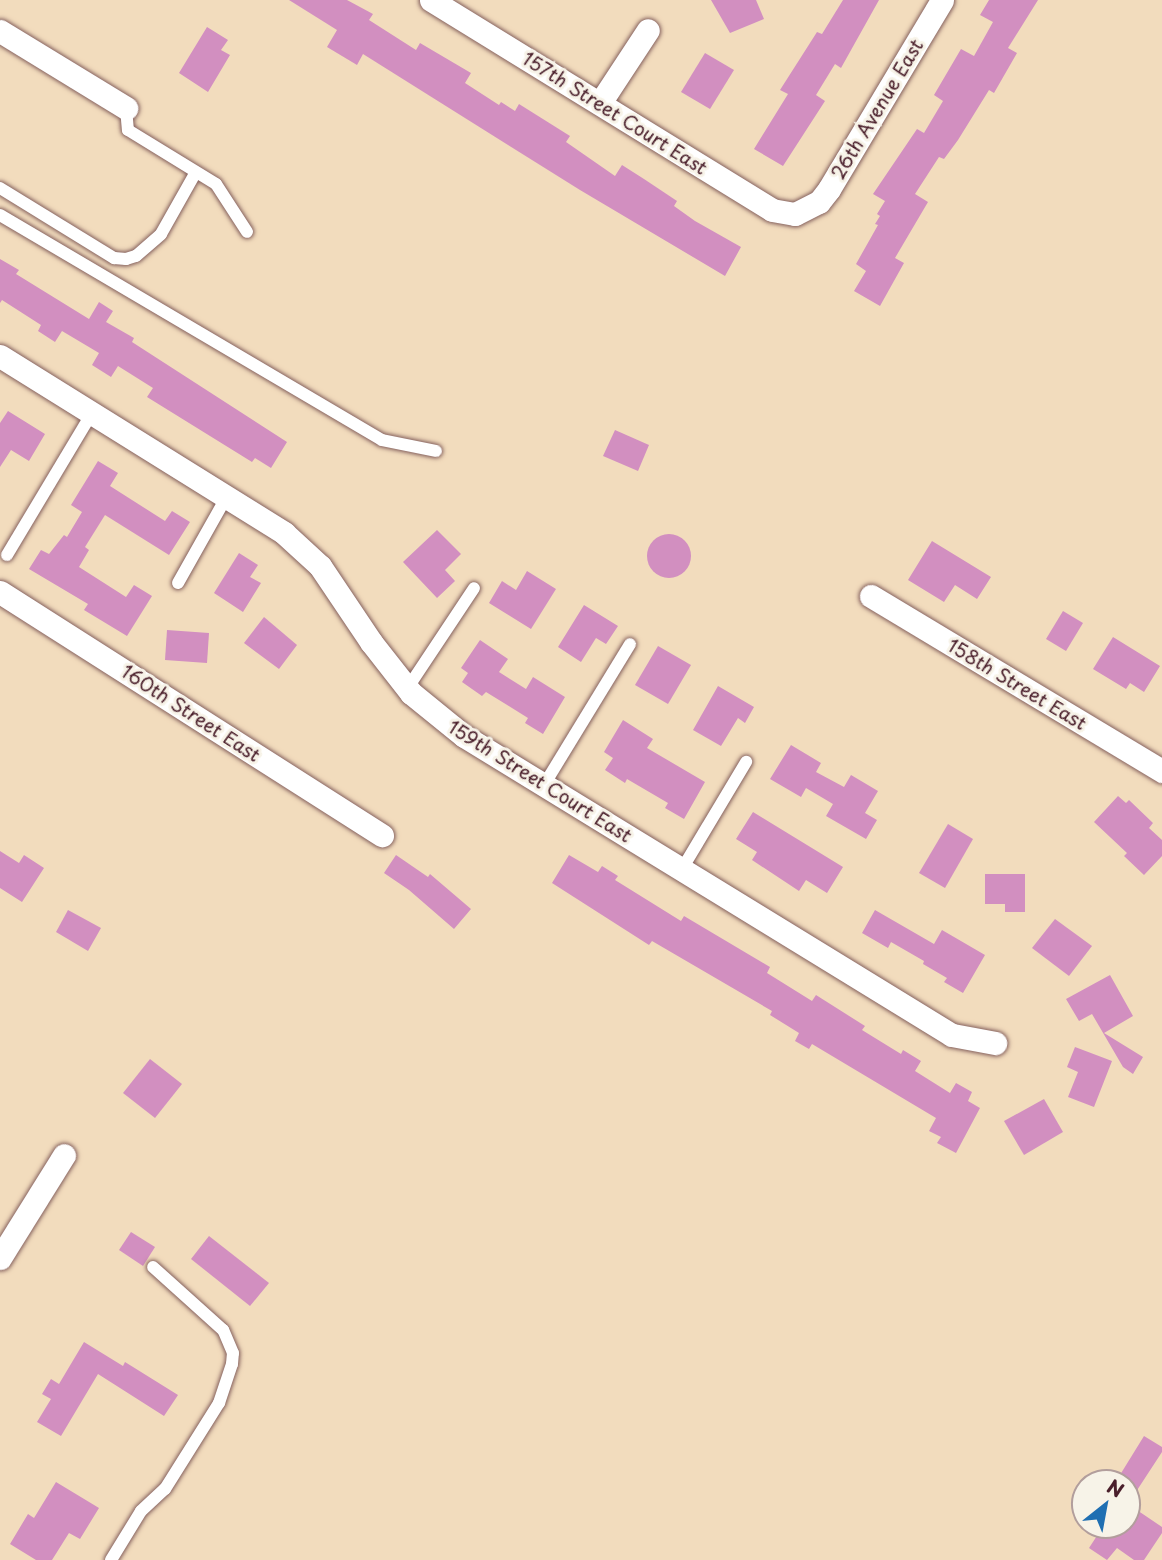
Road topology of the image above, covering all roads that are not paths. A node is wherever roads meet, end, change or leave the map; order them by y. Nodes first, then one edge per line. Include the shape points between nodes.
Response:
1 (430, 0) edge
2 (942, 0) edge
3 (648, 30) dead end
4 (0, 31) edge
5 (600, 103) junction
6 (126, 107) joint
7 (196, 172) junction
8 (0, 188) edge
9 (803, 211) joint
10 (0, 215) edge
11 (247, 232) dead end
12 (0, 356) edge
13 (92, 413) junction
14 (436, 451) dead end
15 (227, 496) junction
16 (7, 555) dead end
17 (178, 583) dead end
18 (474, 588) dead end
19 (0, 592) edge
20 (871, 596) dead end
21 (630, 644) dead end
22 (407, 689) junction
23 (746, 762) dead end
24 (1162, 771) edge
25 (544, 785) junction
26 (382, 835) dead end
27 (682, 869) junction
28 (995, 1043) dead end
29 (64, 1156) dead end
30 (0, 1258) edge
31 (153, 1267) dead end
32 (111, 1560) edge

1 - 5 street, 157th Street Court East
2 - 9 street, 26th Avenue East via 829,188 819,202
3 - 5 street
4 - 6 street
5 - 9 street, 157th Street Court East via 772,210
6 - 7 lane via 128,130
7 - 8 lane via 161,234 126,259 114,258
7 - 11 lane via 216,184
10 - 14 lane via 382,440
12 - 13 street, 159th Street Court East
13 - 15 street, 159th Street Court East
13 - 16 lane
15 - 17 lane
15 - 22 street, 159th Street Court East via 284,533 320,566
18 - 22 lane
19 - 26 street, 160th Street East
20 - 24 street, 158th Street East
21 - 25 lane
22 - 25 street, 159th Street Court East via 464,736
23 - 27 lane
25 - 27 street, 159th Street Court East
27 - 28 street, 159th Street Court East via 952,1035
29 - 30 street
31 - 32 lane via 223,1330 233,1353 232,1364 219,1403 165,1489 141,1511

